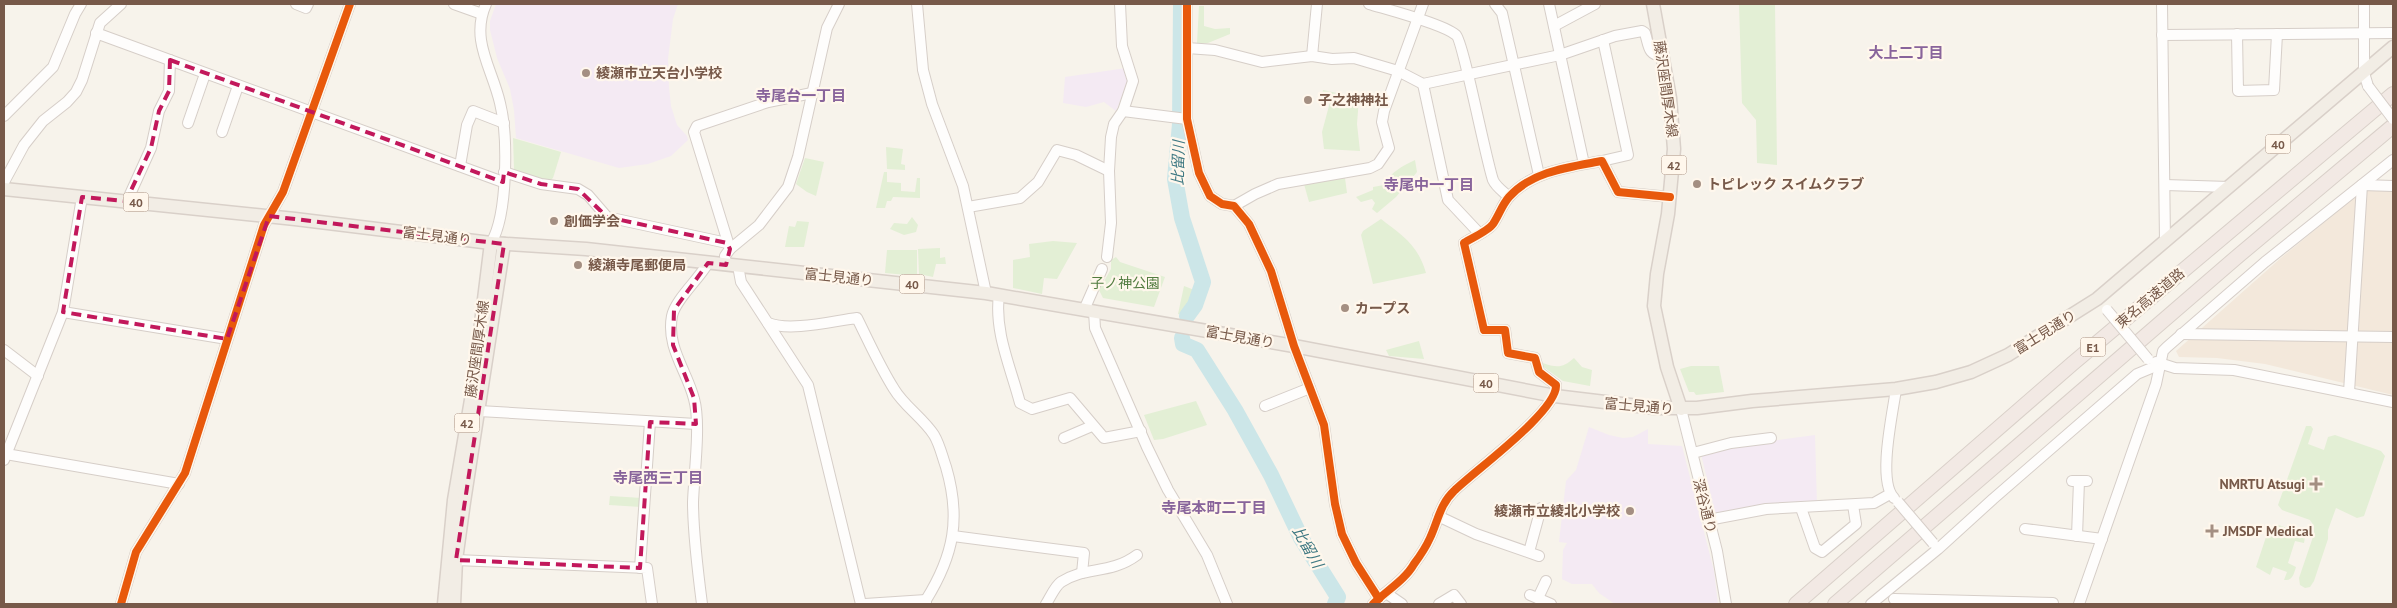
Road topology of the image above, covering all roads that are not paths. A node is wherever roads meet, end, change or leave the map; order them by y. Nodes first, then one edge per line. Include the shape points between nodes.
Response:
1 (81, 4) edge
2 (121, 4) edge
3 (296, 4) edge
4 (308, 4) edge
5 (350, 4) edge
6 (454, 4) edge
7 (486, 4) edge
8 (839, 4) edge
9 (917, 4) edge
10 (1120, 4) edge
11 (1187, 4) edge
12 (1317, 4) edge
13 (1370, 4) edge
14 (1423, 4) edge
15 (1495, 4) edge
16 (1549, 4) edge
17 (1595, 4) edge
18 (1653, 4) edge
19 (2162, 4) edge
20 (2364, 4) edge
21 (482, 14) junction
22 (1417, 19) junction
23 (1554, 26) junction
24 (2364, 32) junction
25 (2393, 32) edge
26 (96, 33) junction
27 (2237, 34) junction
28 (2277, 34) junction
29 (2162, 35) junction
30 (1603, 40) junction
31 (2393, 47) edge
32 (1187, 48) junction
33 (1560, 55) junction
34 (1312, 56) junction
35 (1663, 56) junction
36 (170, 60) junction
37 (1514, 66) junction
38 (1398, 71) junction
39 (2364, 73) junction
40 (206, 74) junction
41 (1467, 76) junction
42 (1423, 84) junction
43 (238, 86) junction
44 (812, 93) junction
45 (2393, 94) edge
46 (1123, 111) junction
47 (310, 112) junction
48 (4, 116) edge
49 (1181, 118) junction
50 (2393, 119) edge
51 (504, 122) junction
52 (188, 124) dead end
53 (2393, 126) edge
54 (222, 132) dead end
55 (2393, 160) edge
56 (1602, 161) junction
57 (1584, 164) junction
58 (460, 166) junction
59 (1109, 171) junction
60 (1539, 175) junction
61 (504, 177) junction
62 (4, 182) edge
63 (2165, 185) junction
64 (2362, 185) junction
65 (2393, 186) edge
66 (2229, 187) junction
67 (4, 189) edge
68 (82, 197) junction
69 (1509, 197) junction
70 (1670, 197) junction
71 (127, 201) junction
72 (1234, 206) junction
73 (968, 207) junction
74 (269, 216) junction
75 (1479, 233) junction
76 (2165, 242) junction
77 (498, 243) junction
78 (728, 246) junction
79 (1107, 256) dead end
80 (708, 263) junction
81 (732, 266) junction
82 (1102, 269) dead end
83 (993, 294) junction
84 (2097, 299) junction
85 (1089, 310) junction
86 (63, 312) junction
87 (768, 323) junction
88 (2181, 334) junction
89 (2353, 337) junction
90 (2393, 337) edge
91 (227, 339) junction
92 (1294, 346) junction
93 (4, 350) edge
94 (2162, 364) junction
95 (38, 376) junction
96 (1310, 388) junction
97 (1896, 389) junction
98 (2349, 392) junction
99 (1556, 396) junction
100 (2393, 402) edge
101 (1265, 406) dead end
102 (1681, 409) junction
103 (479, 412) junction
104 (650, 422) junction
105 (696, 424) junction
106 (1092, 426) junction
107 (1141, 431) junction
108 (1064, 438) dead end
109 (1771, 438) dead end
110 (1692, 453) junction
111 (5, 457) edge
112 (2079, 481) dead end
113 (179, 484) junction
114 (1890, 494) junction
115 (1852, 505) junction
116 (1541, 508) dead end
117 (1801, 508) junction
118 (1438, 516) junction
119 (1708, 520) junction
120 (2025, 529) dead end
121 (954, 536) junction
122 (2077, 536) junction
123 (2102, 539) junction
124 (1936, 546) junction
125 (1137, 555) dead end
126 (456, 560) junction
127 (640, 568) junction
128 (1082, 573) junction
129 (1546, 581) dead end
130 (1894, 584) junction
131 (1379, 598) edge
132 (926, 602) edge
133 (1894, 602) edge
134 (2053, 603) edge
135 (121, 604) edge
136 (444, 604) edge
137 (454, 604) edge
138 (652, 604) edge
139 (702, 604) edge
140 (861, 604) edge
141 (865, 604) edge
142 (1046, 604) edge
143 (1227, 604) edge
144 (1402, 604) edge
145 (1439, 604) edge
146 (1461, 604) edge
147 (1551, 604) edge
148 (1726, 604) edge
149 (1796, 604) edge
150 (1835, 604) edge
151 (1871, 604) edge
152 (2079, 604) edge

1 - 48 street via 53,67
2 - 26 street via 106,16
3 - 4 street via 306,8
5 - 47 street
6 - 21 street
7 - 21 street
8 - 44 street via 828,28
9 - 73 street via 923,70
10 - 46 street via 1122,46 1133,81
11 - 32 street
12 - 34 street
13 - 22 street
14 - 22 street
15 - 37 street via 1502,13
16 - 23 street
17 - 23 street
18 - 35 main road, 藤沢座間厚木線 / 42
19 - 29 street
20 - 24 street
21 - 51 street via 480,38
22 - 38 street
22 - 41 street via 1456,35 1461,41
23 - 33 street
24 - 25 street
24 - 28 street
24 - 39 street
26 - 36 street
26 - 62 street via 76,92 42,121 24,145
27 - 28 street
27 - 28 street via 2238,91 2274,90
27 - 29 street
29 - 63 street
30 - 33 street
30 - 35 street via 1642,31 1651,53
30 - 56 street via 1628,155
31 - 39 main road, 富士見通り / 40
32 - 34 street via 1215,50 1262,62
32 - 49 street
33 - 37 street
33 - 57 street
34 - 38 street via 1354,58
35 - 70 main road, 藤沢座間厚木線 / 42 via 1674,149
36 - 40 street
36 - 71 street via 169,91 159,112 151,148
37 - 41 street
37 - 60 street
38 - 42 street
38 - 72 street via 1382,122 1389,148 1378,164 1278,184
39 - 50 street, bridge via 2368,86
39 - 66 main road, 富士見通り / 40
40 - 43 street
40 - 52 street
41 - 42 street
41 - 69 street via 1494,182
42 - 75 street via 1448,200
43 - 47 street
43 - 54 street
44 - 78 street via 798,158 788,187 759,225
44 - 78 street via 768,102 697,126 694,132
45 - 149 highway, 東名高速道路 / E1 via 2080,358
46 - 49 street
46 - 59 street via 1112,129
47 - 58 street
47 - 74 street via 283,192
49 - 72 street via 1210,196 1222,204
51 - 58 street via 473,111 467,125
51 - 61 street
53 - 150 highway, 東名高速道路 / E1
55 - 64 street
56 - 57 street
56 - 70 street via 1618,192
57 - 60 street
58 - 61 street
59 - 73 street via 1057,150 1044,175 1020,198
59 - 79 street via 1111,222
60 - 69 street
61 - 77 street
61 - 78 street via 578,189 588,195 607,217
63 - 66 street
63 - 76 street
64 - 65 street
64 - 88 street
64 - 89 street
66 - 76 main road, 富士見通り / 40
67 - 68 main road, 富士見通り / 40
68 - 71 main road, 富士見通り / 40
68 - 86 street
69 - 75 street via 1493,225
70 - 102 main road, 藤沢座間厚木線 / 42 via 1656,274 1654,306 1666,367
71 - 74 main road, 富士見通り / 40
72 - 92 street via 1256,236 1274,279
73 - 83 street
74 - 77 main road, 富士見通り / 40
74 - 91 street
75 - 99 street via 1464,243 1484,330 1505,330 1508,353 1535,358 1539,372 1556,385
76 - 84 main road, 富士見通り / 40
77 - 80 main road, 富士見通り / 40
77 - 103 main road, 藤沢座間厚木線 / 42
77 - 136 main road, 藤沢座間厚木線 / 42 via 454,500
78 - 81 street via 725,256
80 - 81 main road, 富士見通り / 40
80 - 105 street via 696,283 678,302 671,322 674,351 696,405
81 - 83 main road, 富士見通り / 40
81 - 87 street
82 - 85 street
83 - 85 main road, 富士見通り / 40
83 - 106 street via 1006,360 1020,403 1032,409 1070,398
84 - 94 street, bridge via 2148,359
84 - 97 main road, 富士見通り / 40 via 2015,351 1986,365 1936,382
85 - 92 main road, 富士見通り / 40
85 - 107 street
86 - 91 street
86 - 95 street
87 - 121 street via 794,326 858,318 895,391 933,434 940,448 955,505
87 - 140 street via 808,385
88 - 89 street
88 - 94 street via 2163,351
89 - 90 street
89 - 98 street
91 - 113 street
92 - 96 street
92 - 99 main road, 富士見通り / 40
93 - 95 street
94 - 98 street via 2175,368 2234,370
94 - 123 street
94 - 124 street via 2137,374
95 - 111 street
96 - 101 street
96 - 131 street via 1324,425 1342,534
97 - 102 main road, 富士見通り / 40
97 - 114 street via 1889,432 1887,472
98 - 100 street
99 - 102 main road, 富士見通り / 40
99 - 118 street via 1503,449 1453,491
102 - 110 street, 深谷通り
103 - 104 street
103 - 126 main road, 藤沢座間厚木線 / 42
104 - 105 street
104 - 127 street
105 - 139 street via 693,514
106 - 107 street via 1104,438
106 - 108 street
107 - 143 street via 1168,490 1207,555
109 - 110 street via 1731,443
110 - 119 street, 深谷通り
111 - 113 street
112 - 122 street
113 - 135 street via 136,552
114 - 115 street via 1874,503
114 - 124 street, bridge
115 - 117 street
115 - 117 street via 1856,524 1822,552 1815,548
116 - 118 street via 1534,554 1476,534
117 - 119 street via 1766,509
118 - 131 street via 1430,538 1414,564
119 - 148 street, 深谷通り
120 - 122 street
121 - 128 street via 1084,553
121 - 132 street
122 - 123 street
123 - 152 street
124 - 130 street
125 - 128 street via 1111,569
126 - 127 street
126 - 137 main road, 藤沢座間厚木線 / 42
127 - 138 street via 647,568
128 - 142 street via 1060,583
129 - 147 street via 1534,596
130 - 133 street
130 - 151 street
131 - 144 street
132 - 141 street
133 - 134 street
145 - 146 street via 1454,595

